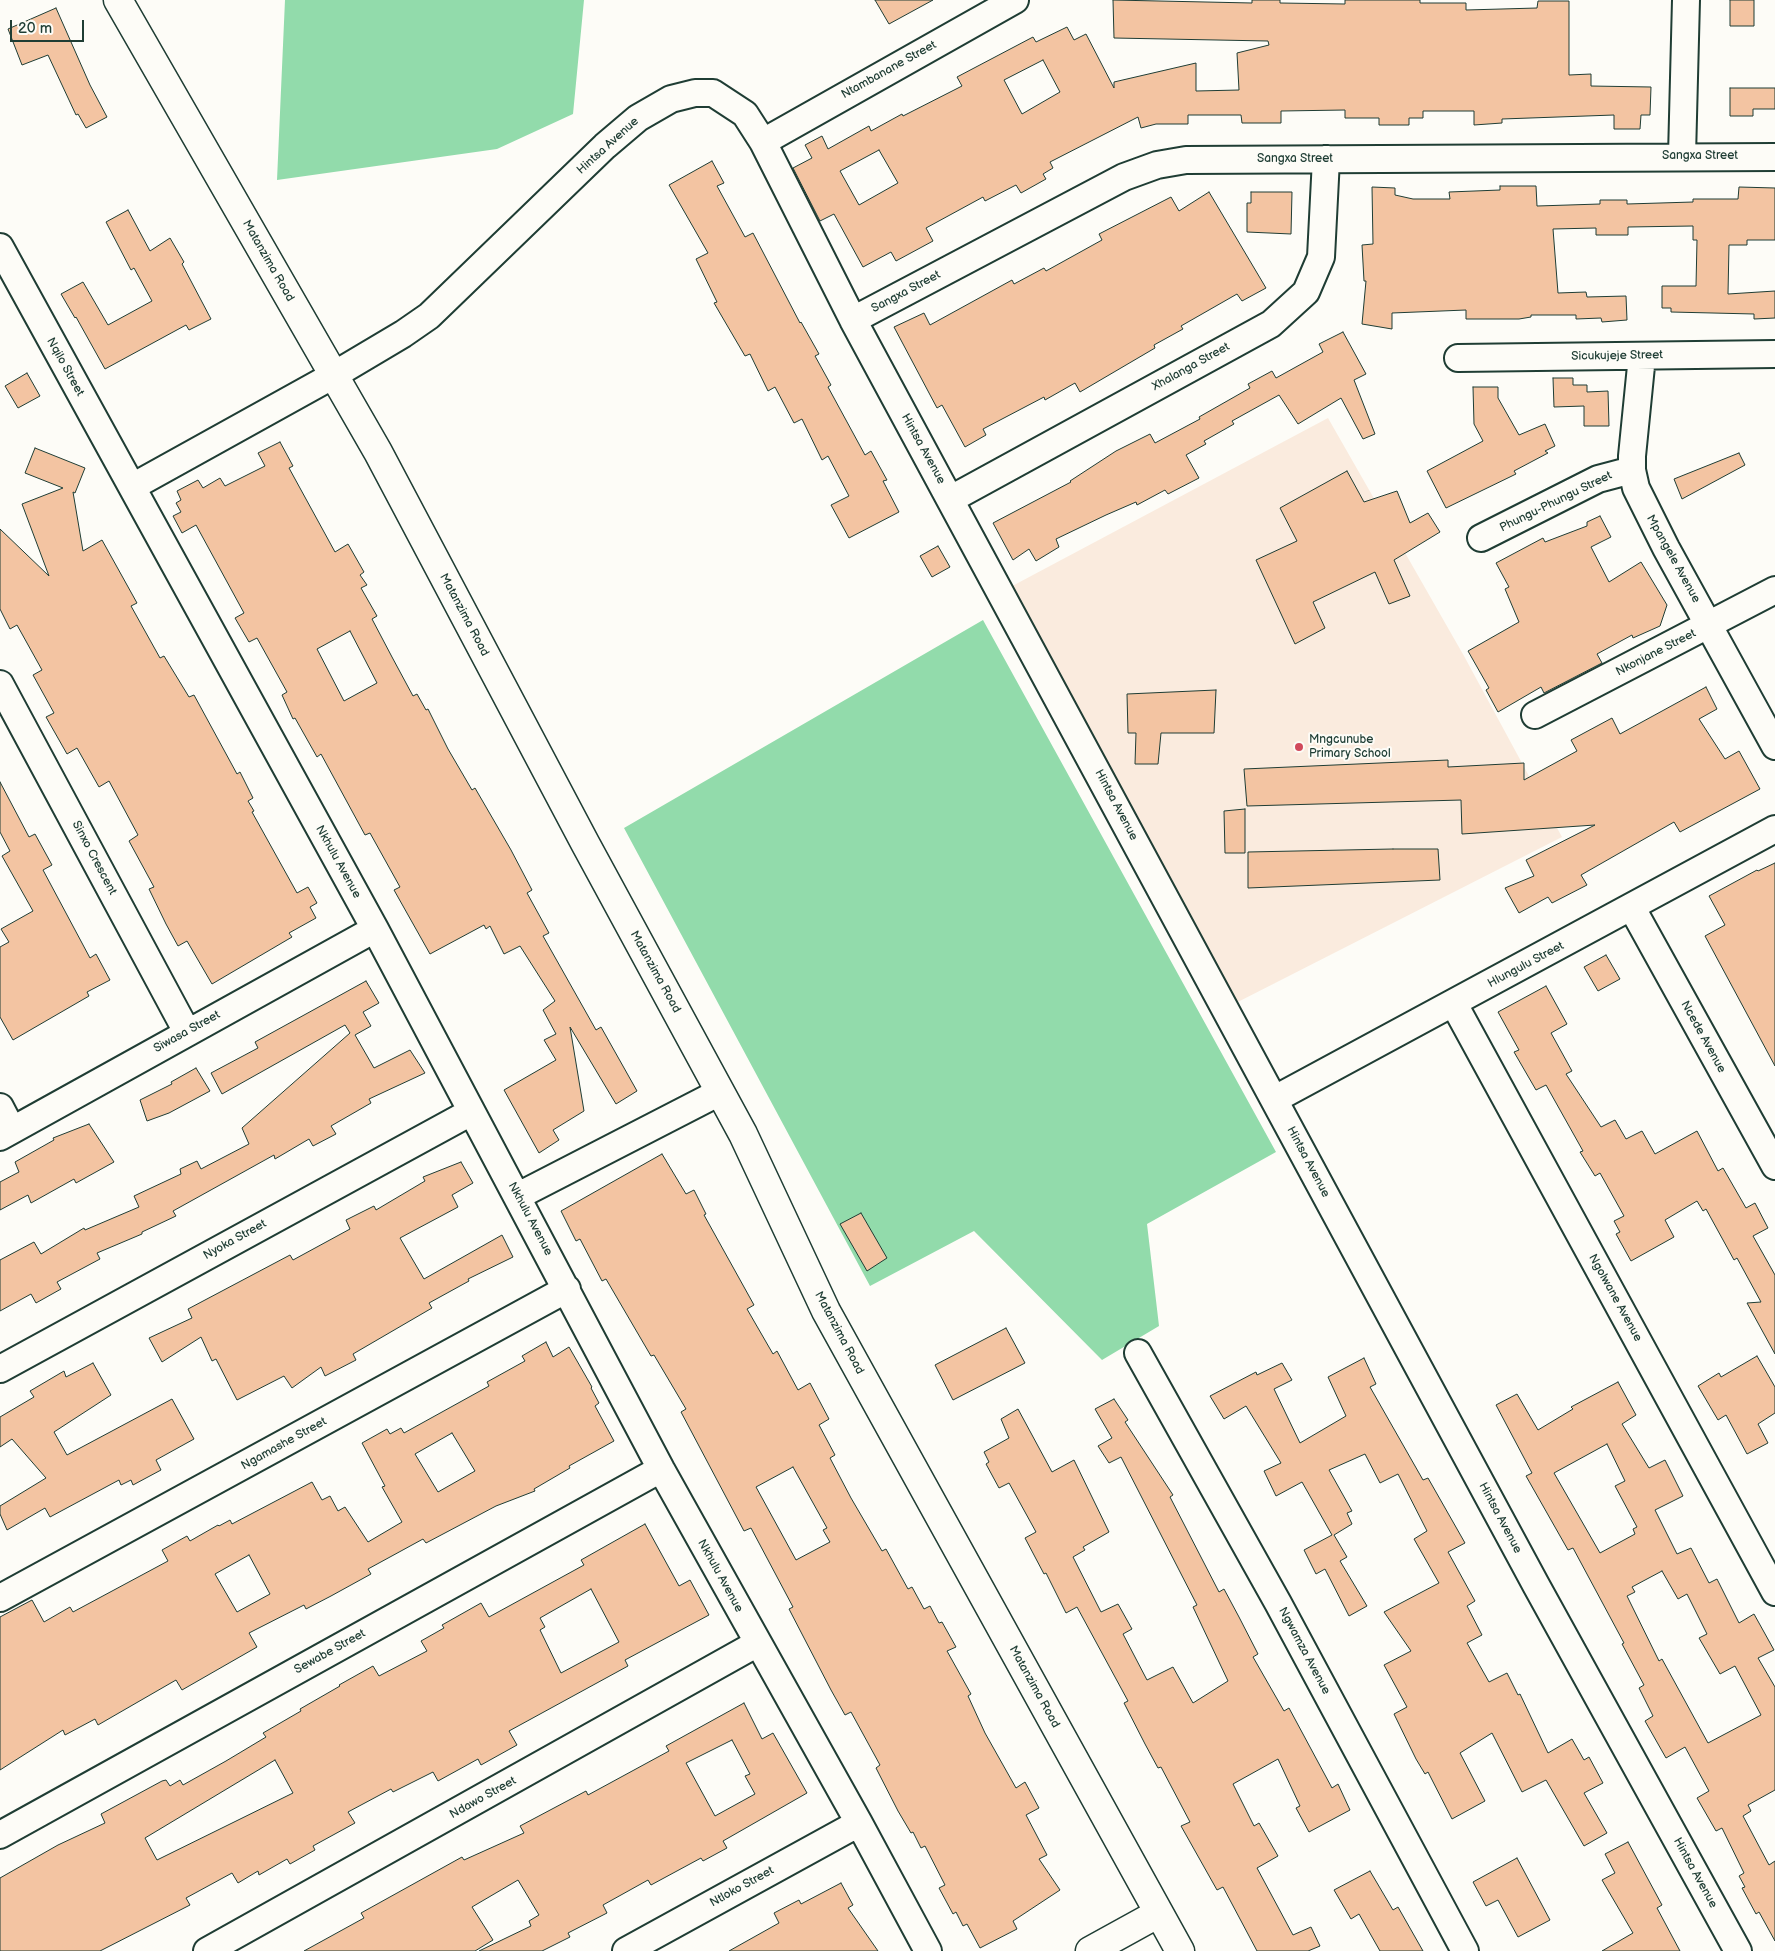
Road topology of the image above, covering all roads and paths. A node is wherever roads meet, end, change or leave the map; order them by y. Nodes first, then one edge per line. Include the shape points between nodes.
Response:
1 (118, 0) edge
2 (1015, 0) edge
3 (1686, 0) edge
4 (763, 142) junction
5 (1682, 156) junction
6 (1775, 156) edge
7 (1326, 159) junction
8 (3, 262) edge
9 (853, 320) junction
10 (1775, 354) edge
11 (1642, 356) junction
12 (1458, 358) dead end
13 (334, 375) junction
14 (1632, 470) junction
15 (132, 487) junction
16 (951, 499) junction
17 (1481, 538) dead end
18 (1775, 590) edge
19 (1710, 625) junction
20 (0, 684) edge
21 (1535, 716) dead end
22 (1775, 746) edge
23 (1775, 829) edge
24 (1632, 908) junction
25 (375, 929) junction
26 (1454, 1004) junction
27 (187, 1032) junction
28 (720, 1092) junction
29 (1275, 1099) junction
30 (0, 1107) edge
31 (471, 1112) junction
32 (6, 1134) edge
33 (1775, 1166) edge
34 (518, 1196) junction
35 (568, 1289) junction
36 (1138, 1353) dead end
37 (0, 1369) edge
38 (661, 1469) junction
39 (1775, 1592) edge
40 (0, 1598) edge
41 (758, 1643) junction
42 (859, 1823) junction
43 (0, 1835) edge
44 (1159, 1913) junction
45 (207, 1951) edge
46 (626, 1951) edge
47 (928, 1951) edge
48 (1090, 1951) edge
49 (1180, 1951) edge
50 (1465, 1951) edge
51 (1738, 1951) edge

1 - 13 street, Matanzima Road
2 - 4 street, Ntambanane Street
3 - 5 street
4 - 9 street, Hintsa Avenue
4 - 13 street, Hintsa Avenue via 745,114 713,93 683,94 658,106 605,146 429,316
5 - 6 street, Sangxa Street
5 - 7 street, Sangxa Street
7 - 9 street, Sangxa Street via 1186,160 1157,165 1124,177
7 - 16 street, Xhalanga Street via 1321,256 1306,292 1271,324
8 - 15 street, Nqilo Street
9 - 16 street, Hintsa Avenue
10 - 11 street, Sicukujeje Street
11 - 12 street, Sicukujeje Street
11 - 14 street, Mpangele Avenue
13 - 15 street, Hintsa Avenue
13 - 28 street, Matanzima Road
14 - 17 street, Phungu-Phungu Street via 1598,479
14 - 19 street, Mpangele Avenue via 1645,507
15 - 25 street, Nkhulu Avenue
16 - 29 street, Hintsa Avenue
18 - 19 street, Nkonjane Street
19 - 21 street, Nkonjane Street
19 - 22 street, Mpangele Avenue
20 - 27 street, Sinxo Crescent
23 - 24 street, Hlungulu Street
24 - 26 street, Hlungulu Street
24 - 33 street, Ncede Avenue
25 - 27 street, Siwasa Street
25 - 31 street, Nkhulu Avenue
26 - 29 street, Hlungulu Street
26 - 39 street, Ngolwane Avenue
27 - 32 street, Siwasa Street
28 - 34 street
28 - 44 street, Matanzima Road via 826,1311
29 - 51 street, Hintsa Avenue via 1536,1585
30 - 32 street
31 - 34 street, Nkhulu Avenue
31 - 37 street, Nyoka Street
34 - 35 street, Nkhulu Avenue
35 - 38 street, Nkhulu Avenue
35 - 40 street, Ngamashe Street
36 - 50 street, Ngwamza Avenue via 1278,1603
38 - 41 street, Nkhulu Avenue
38 - 43 street, Sewabe Street
41 - 42 street, Nkhulu Avenue
41 - 45 street, Ndawo Street
42 - 46 street, Ntloko Street
42 - 47 street, Nkhulu Avenue
44 - 48 street
44 - 49 street, Matanzima Road

